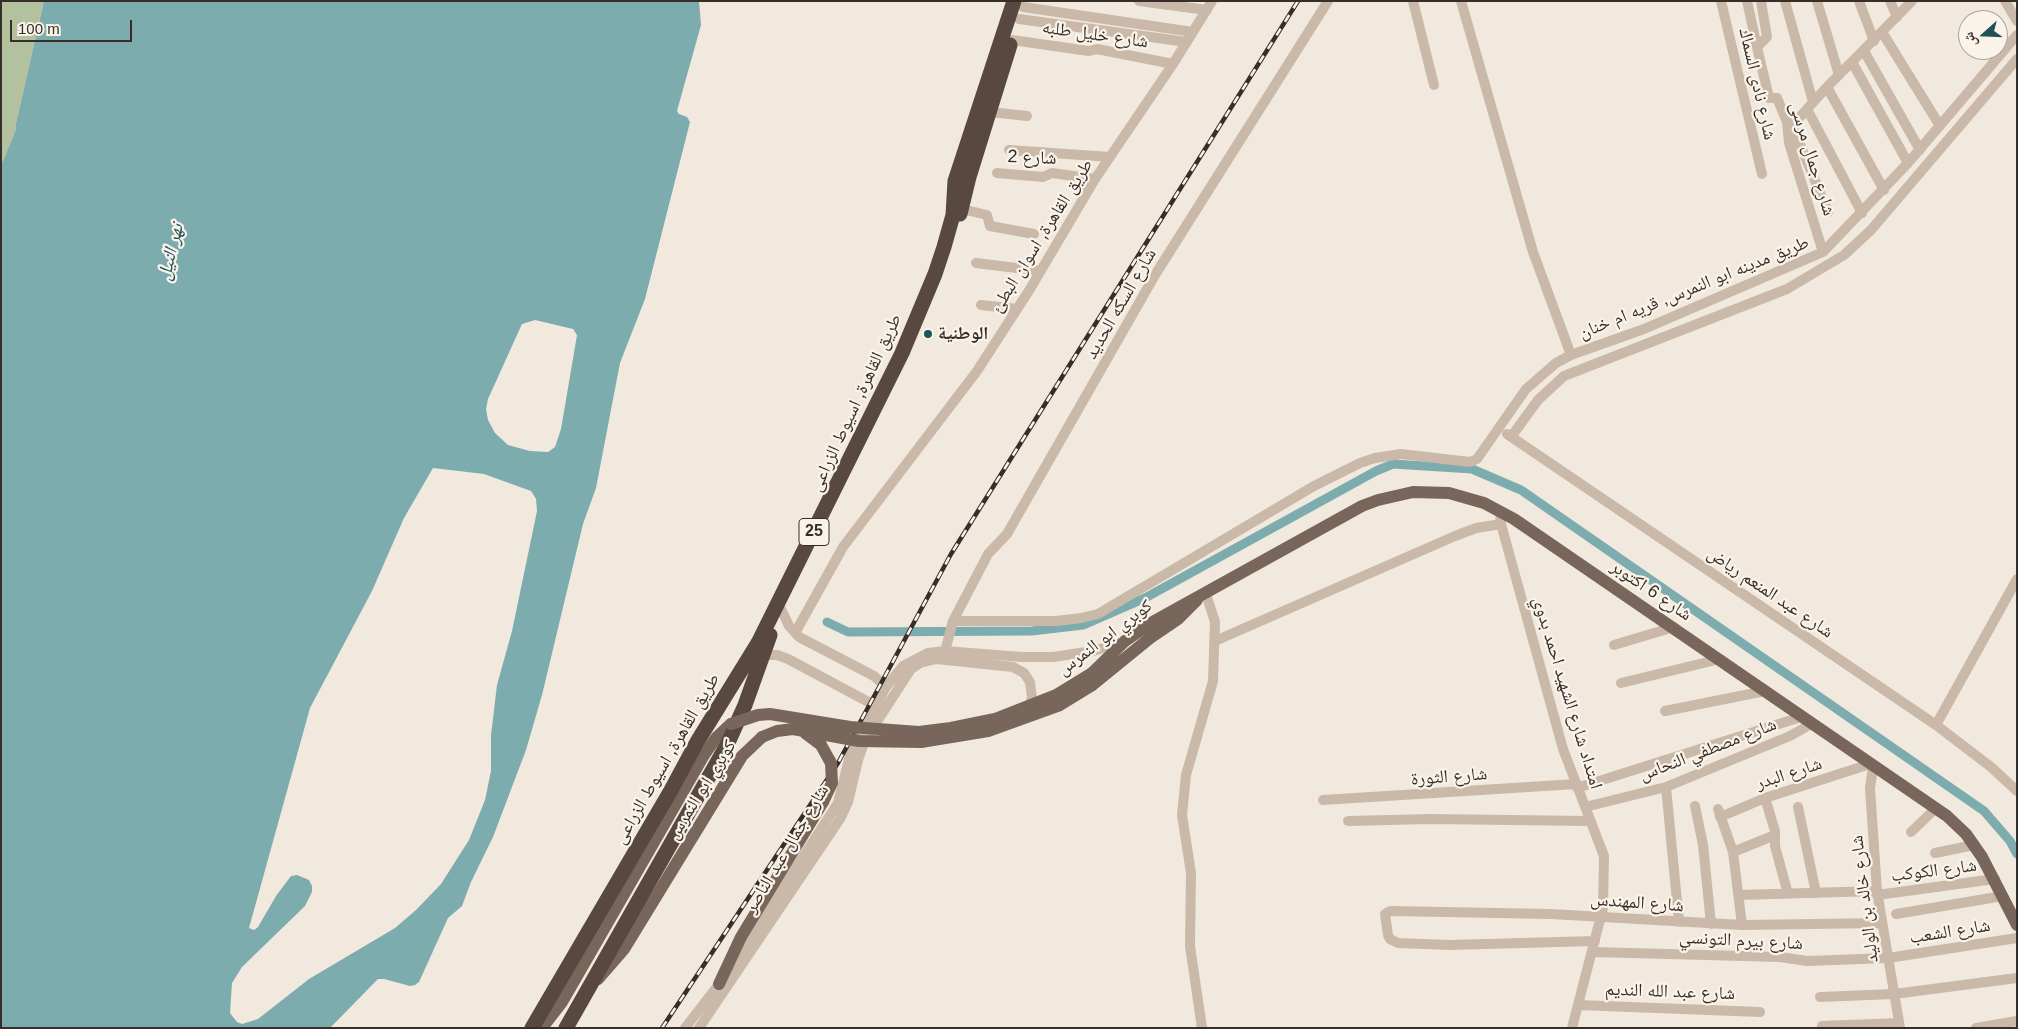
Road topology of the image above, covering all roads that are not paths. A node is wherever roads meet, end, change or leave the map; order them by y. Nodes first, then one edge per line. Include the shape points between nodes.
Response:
1 (1139, 1) edge
2 (1328, 1) edge
3 (1413, 1) edge
4 (1461, 1) edge
5 (1721, 1) edge
6 (1746, 1) edge
7 (1760, 1) edge
8 (1786, 1) edge
9 (1817, 1) edge
10 (1858, 1) edge
11 (1890, 1) edge
12 (1912, 1) edge
13 (2005, 1) edge
14 (1210, 6) edge
15 (1020, 7) edge
16 (1897, 17) junction
17 (2017, 21) edge
18 (1193, 32) junction
19 (1882, 32) junction
20 (2017, 35) edge
21 (1012, 40) junction
22 (1874, 41) junction
23 (1188, 42) junction
24 (1757, 47) junction
25 (1864, 51) junction
26 (2017, 59) edge
27 (1852, 62) junction
28 (1174, 64) junction
29 (1839, 75) junction
30 (1434, 85) dead end
31 (1826, 87) junction
32 (1810, 105) junction
33 (990, 112) junction
34 (1027, 116) dead end
35 (1940, 126) junction
36 (1790, 127) junction
37 (1010, 150) dead end
38 (1920, 150) junction
39 (1110, 157) junction
40 (1908, 163) junction
41 (997, 173) dead end
42 (1762, 174) dead end
43 (1095, 179) junction
44 (1884, 190) junction
45 (962, 209) junction
46 (1828, 212) dead end
47 (1862, 213) junction
48 (1034, 234) dead end
49 (1823, 252) junction
50 (976, 263) dead end
51 (1041, 271) junction
52 (982, 305) dead end
53 (1017, 310) junction
54 (1571, 355) junction
55 (1499, 430) junction
56 (1511, 437) junction
57 (1500, 518) junction
58 (2017, 579) edge
59 (1202, 596) junction
60 (782, 609) junction
61 (952, 624) junction
62 (1674, 627) junction
63 (795, 633) junction
64 (1125, 641) junction
65 (1215, 641) junction
66 (1614, 644) dead end
67 (947, 647) junction
68 (764, 655) junction
69 (1720, 659) junction
70 (1621, 682) dead end
71 (886, 687) junction
72 (1765, 692) junction
73 (876, 706) junction
74 (1028, 708) junction
75 (1665, 711) dead end
76 (1806, 720) junction
77 (1936, 725) junction
78 (801, 730) junction
79 (920, 737) junction
80 (1872, 766) junction
81 (1577, 786) junction
82 (1666, 787) junction
83 (2017, 791) edge
84 (1765, 798) junction
85 (1323, 800) dead end
86 (1695, 806) dead end
87 (1585, 807) junction
88 (1798, 807) dead end
89 (1936, 808) junction
90 (1348, 821) dead end
91 (1590, 821) junction
92 (1911, 832) dead end
93 (1775, 835) junction
94 (1974, 845) junction
95 (1733, 852) junction
96 (1935, 853) dead end
97 (1995, 879) junction
98 (1816, 893) junction
99 (1877, 893) junction
100 (1788, 894) junction
101 (1739, 895) junction
102 (2003, 896) junction
103 (1896, 914) dead end
104 (1601, 916) junction
105 (1679, 922) junction
106 (1882, 923) junction
107 (1711, 924) junction
108 (1742, 925) junction
109 (2017, 925) edge
110 (2017, 938) edge
111 (1595, 941) junction
112 (1593, 952) junction
113 (1888, 958) junction
114 (2017, 978) edge
115 (719, 984) junction
116 (590, 986) junction
117 (1894, 994) junction
118 (1820, 996) dead end
119 (1578, 1005) junction
120 (1760, 1012) dead end
121 (2017, 1022) edge
122 (1900, 1025) edge
123 (1822, 1026) dead end
124 (532, 1028) edge
125 (542, 1028) edge
126 (566, 1028) edge
127 (686, 1028) edge
128 (699, 1028) edge
129 (1202, 1028) edge
130 (1572, 1028) edge
131 (1976, 1028) edge

1 - 14 street
2 - 61 street, شارع السكه الحديد via 1155,275 1009,530 988,554
3 - 30 street
4 - 54 street via 1533,252
5 - 42 street, شارع نادى السماك
6 - 24 street
7 - 24 street via 1768,37
8 - 32 street
9 - 29 street
10 - 22 street
11 - 16 street
12 - 16 street
13 - 17 street
14 - 18 street, طريق القاهرة, اسوان البطئ
15 - 18 street
15 - 21 highway, طريق القاهرة, اسيوط الزراعى / 25
15 - 23 street
15 - 124 highway, طريق القاهرة, اسيوط الزراعى / 25 via 955,181 953,215 944,247 902,353 758,643
16 - 19 street
18 - 23 street, طريق القاهرة, اسوان البطئ
19 - 22 street
19 - 35 street
20 - 35 street, طريق مدينه ابو النمرس, قريه ام خنان
21 - 28 street, شارع خليل طلبه via 1089,51 1098,49
21 - 33 highway, طريق القاهرة, اسيوط الزراعى / 25
22 - 25 street
23 - 28 street, طريق القاهرة, اسوان البطئ
24 - 36 street, شارع جمال مرسى via 1769,98 1777,98
25 - 27 street
25 - 38 street
26 - 56 street, طريق مدينه ابو النمرس, قريه ام خنان via 1871,230 1844,255 1787,289 1564,376 1543,394
27 - 29 street
27 - 40 street
28 - 39 street, طريق القاهرة, اسوان البطئ
29 - 31 street
31 - 32 street
31 - 44 street
32 - 36 street
32 - 47 street
33 - 34 street
33 - 45 highway, طريق القاهرة, اسيوط الزراعى / 25
35 - 38 street, طريق مدينه ابو النمرس, قريه ام خنان
36 - 46 street
36 - 49 street, شارع جمال مرسى via 1789,144
37 - 39 street
38 - 40 street, طريق مدينه ابو النمرس, قريه ام خنان
39 - 43 street, طريق القاهرة, اسوان البطئ
40 - 44 street, طريق مدينه ابو النمرس, قريه ام خنان
41 - 43 street, شارع 2 via 1043,177 1052,173
43 - 51 street, طريق القاهرة, اسوان البطئ
44 - 47 street, طريق مدينه ابو النمرس, قريه ام خنان
45 - 48 street via 988,216 990,226
45 - 60 highway, طريق القاهرة, اسيوط الزراعى / 25 via 913,342
47 - 49 street, طريق مدينه ابو النمرس, قريه ام خنان
49 - 54 street, طريق مدينه ابو النمرس, قريه ام خنان via 1644,329
50 - 51 street
51 - 53 street, طريق القاهرة, اسوان البطئ
52 - 53 street
53 - 63 street, طريق القاهرة, اسوان البطئ via 951,406 843,546
54 - 55 street, طريق مدينه ابو النمرس, قريه ام خنان via 1556,363 1526,389
55 - 56 street, شارع عبد المنعم رياض
55 - 61 street, طريق مدينه ابو النمرس, قريه ام خنان via 1473,462 1401,454 1360,463 1314,486 1098,614 1056,621
56 - 77 street, شارع عبد المنعم رياض
57 - 59 main road, شارع 6 اكتوبر via 1484,503 1449,493 1414,492 1378,500 1346,514
57 - 62 main road, شارع 6 اكتوبر
57 - 65 street
57 - 81 street, امتداد شارع الشهيد احمد بدوي via 1546,692
58 - 77 street
59 - 64 main road, كوبري ابو النمرس via 1185,602
59 - 65 street via 1215,622
59 - 79 main road, كوبري ابو النمرس via 1178,619 1091,686 1060,705 988,731
60 - 63 street via 784,618
60 - 68 highway, طريق القاهرة, اسيوط الزراعى / 25
61 - 67 street, شارع السكه الحديد
62 - 66 street
62 - 69 main road, شارع 6 اكتوبر
63 - 71 street via 869,673
64 - 67 street, شارع جمال عبد الناصر via 1092,651 1054,657 1022,657
64 - 74 main road, كوبري ابو النمرس via 1078,682
65 - 129 street via 1214,681 1186,775 1182,815 1191,873 1190,946
67 - 71 street, شارع جمال عبد الناصر via 908,662
68 - 73 street via 782,656
68 - 116 highway, طريق القاهرة, اسيوط الزراعى / 25 via 728,745 644,886
69 - 70 street
69 - 72 main road, شارع 6 اكتوبر
71 - 73 street, شارع جمال عبد الناصر
72 - 75 street
72 - 76 main road, شارع 6 اكتوبر
73 - 115 street, شارع جمال عبد الناصر via 850,755 838,803
74 - 79 main road, كوبري ابو النمرس
74 - 128 street, شارع جمال عبد الناصر via 1032,698 1030,682 1024,673 1013,667 936,659 920,663 911,670 865,740 840,819
76 - 80 main road, شارع 6 اكتوبر
76 - 81 street, شارع الثورة
76 - 82 street, شارع مصطفي النحاس via 1790,736
77 - 83 street, شارع عبد المنعم رياض
78 - 79 main road, كوبري ابو النمرس, bridge via 867,742
78 - 115 main road, bridge via 821,745 831,763 832,783 741,937
78 - 116 main road, كوبري ابو النمرس, bridge via 777,731 762,737 742,756 624,949
79 - 125 main road, كوبري ابو النمرس, bridge via 770,714 731,724 704,755 562,1002
80 - 84 street, شارع البدر
80 - 89 main road, شارع 6 اكتوبر
80 - 99 street, شارع خالد بن الوليد via 1870,788
81 - 85 street, شارع الثورة
81 - 87 street, امتداد شارع الشهيد احمد بدوي
82 - 87 street, شارع مصطفي النحاس
82 - 105 street
84 - 93 street
84 - 95 street, شارع البدر via 1719,813
86 - 107 street via 1704,845
87 - 91 street, امتداد شارع الشهيد احمد بدوي
88 - 98 street
89 - 92 street
89 - 94 main road, شارع 6 اكتوبر
90 - 91 street
91 - 104 street, امتداد شارع الشهيد احمد بدوي via 1604,860
93 - 95 street
93 - 100 street
94 - 96 street
94 - 97 main road, شارع 6 اكتوبر
95 - 101 street
97 - 99 street, شارع الكوكب
97 - 102 main road, شارع 6 اكتوبر
98 - 99 street, شارع الكوكب
98 - 100 street, شارع الكوكب
99 - 106 street, شارع خالد بن الوليد
100 - 101 street, شارع الكوكب
101 - 108 street
102 - 103 street
102 - 109 main road, شارع 6 اكتوبر
104 - 105 street, شارع المهندس
104 - 111 street, امتداد شارع الشهيد احمد بدوي
104 - 111 street, شارع المهندس via 1390,911 1385,914 1388,935 1398,943 1449,946
105 - 107 street, شارع المهندس
106 - 108 street, شارع المهندس
106 - 113 street, شارع خالد بن الوليد
107 - 108 street, شارع المهندس
110 - 113 street, شارع الشعب
111 - 112 street, امتداد شارع الشهيد احمد بدوي
112 - 113 street, شارع بيرم التونسي via 1780,956 1808,961
112 - 119 street, امتداد شارع الشهيد احمد بدوي
113 - 117 street, شارع خالد بن الوليد
114 - 117 street
115 - 127 street, شارع جمال عبد الناصر
116 - 126 highway, طريق القاهرة, اسيوط الزراعى / 25
117 - 118 street
117 - 122 street, شارع خالد بن الوليد
119 - 120 street, شارع عبد الله النديم
119 - 130 street, امتداد شارع الشهيد احمد بدوي
121 - 131 street
122 - 123 street

